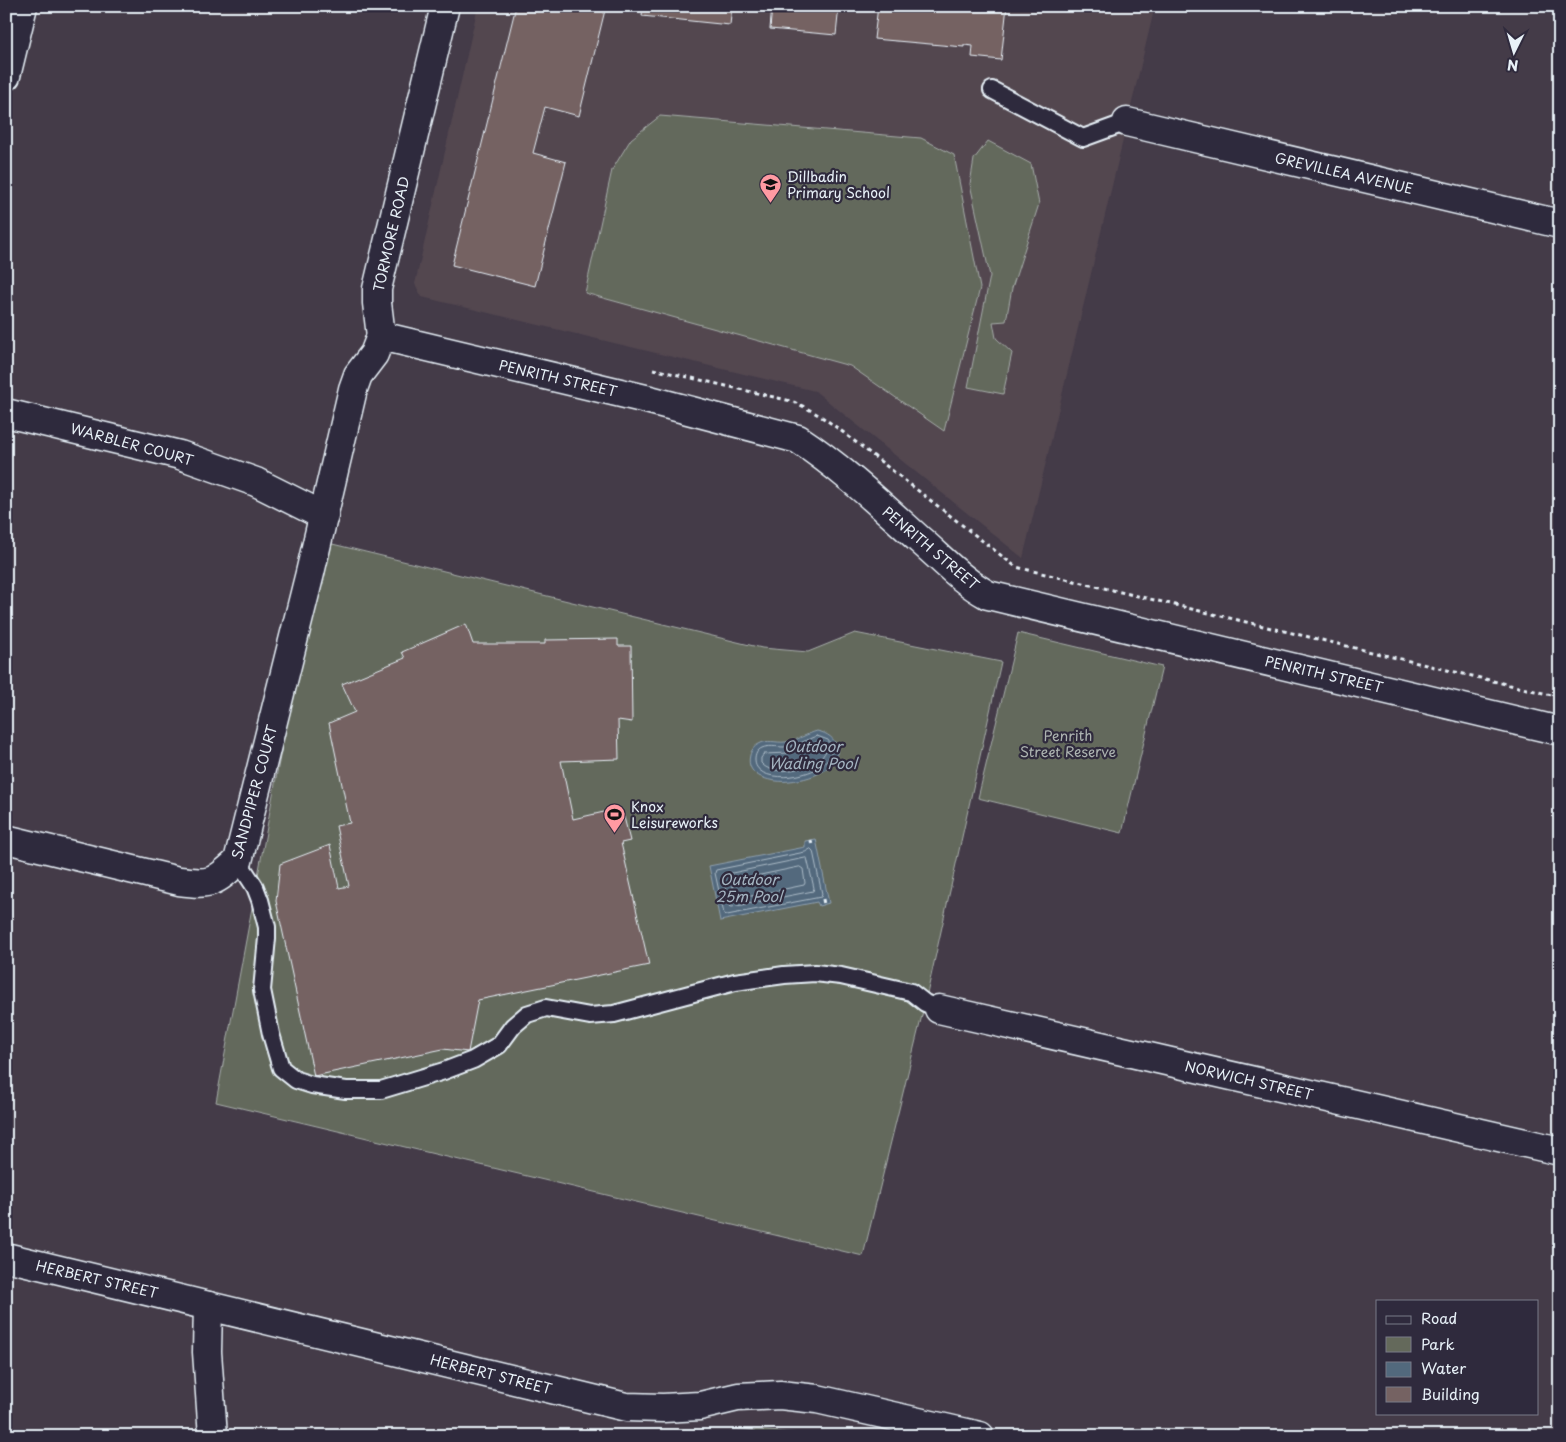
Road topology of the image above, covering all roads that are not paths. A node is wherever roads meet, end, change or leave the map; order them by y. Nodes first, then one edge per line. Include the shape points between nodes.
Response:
1 (23, 6) edge
2 (445, 6) edge
3 (6, 76) edge
4 (992, 90) dead end
5 (1127, 122) joint
6 (1560, 224) edge
7 (381, 336) junction
8 (6, 413) edge
9 (256, 482) junction
10 (331, 486) junction
11 (324, 516) junction
12 (1560, 731) edge
13 (6, 840) edge
14 (238, 862) junction
15 (939, 1009) joint
16 (1560, 1152) edge
17 (6, 1257) edge
18 (208, 1306) junction
19 (212, 1436) edge
20 (980, 1436) edge

1 - 3 street
2 - 7 street, TORMORE ROAD via 377,289
4 - 5 lane via 1083,138
5 - 6 street, GREVILLEA AVENUE
7 - 10 street via 353,389
7 - 12 street, PENRITH STREET via 798,438 958,575 988,595
8 - 9 street, WARBLER COURT via 180,455
9 - 10 street, WARBLER COURT
9 - 11 street, WARBLER COURT
10 - 11 street
11 - 14 street, SANDPIPER COURT
13 - 14 street, SANDPIPER COURT via 200,884 218,879
14 - 15 lane via 255,887 267,927 262,990 281,1068 296,1080 312,1085 346,1090 381,1090 444,1071 474,1060 499,1044 527,1014 546,1008 590,1016 614,1014 736,982 784,974 841,976 911,992
15 - 16 street, NORWICH STREET
17 - 18 street, HERBERT STREET
18 - 19 street
18 - 20 street, HERBERT STREET via 626,1407 700,1406 738,1396 780,1395 817,1399

